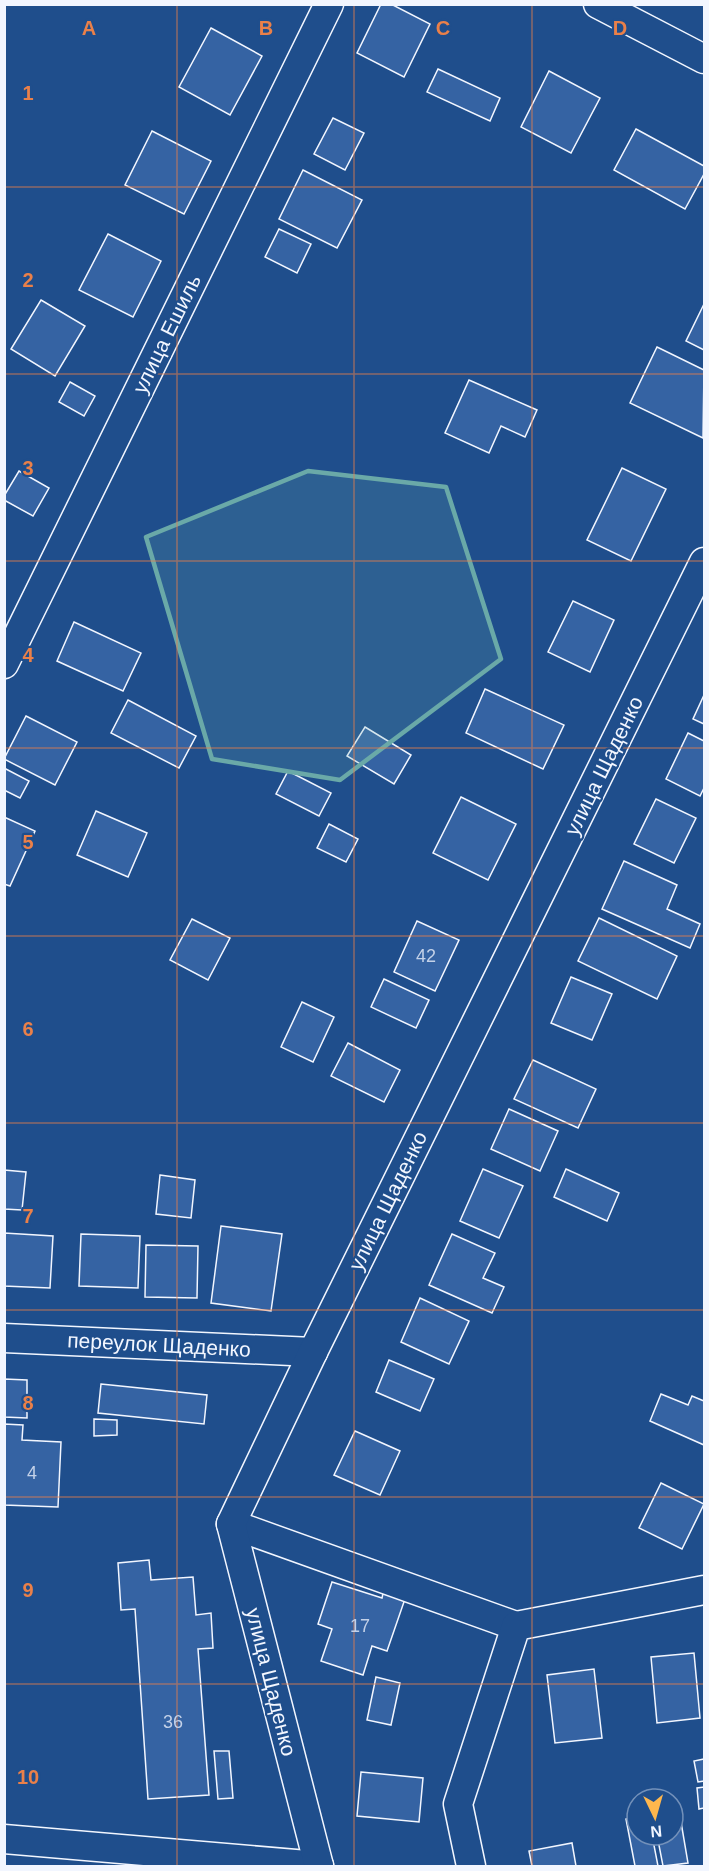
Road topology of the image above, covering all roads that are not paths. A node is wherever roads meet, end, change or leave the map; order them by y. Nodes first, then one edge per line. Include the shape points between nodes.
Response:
1 (329, 4) edge
2 (598, 4) edge
3 (705, 59) edge
4 (705, 562) edge
5 (4, 664) edge
6 (4, 1338) edge
7 (314, 1352) junction
8 (231, 1524) junction
9 (705, 1590) edge
10 (516, 1626) junction
11 (4, 1839) edge
12 (319, 1866) edge
13 (471, 1866) edge

1 - 5 street, улица Ешиль
2 - 3 street
4 - 7 street, улица Щаденко
6 - 7 street, переулок Щаденко
7 - 8 street, улица Щаденко
8 - 10 street
8 - 12 street, улица Щаденко
9 - 10 street
10 - 13 street via 458,1804
11 - 12 street

